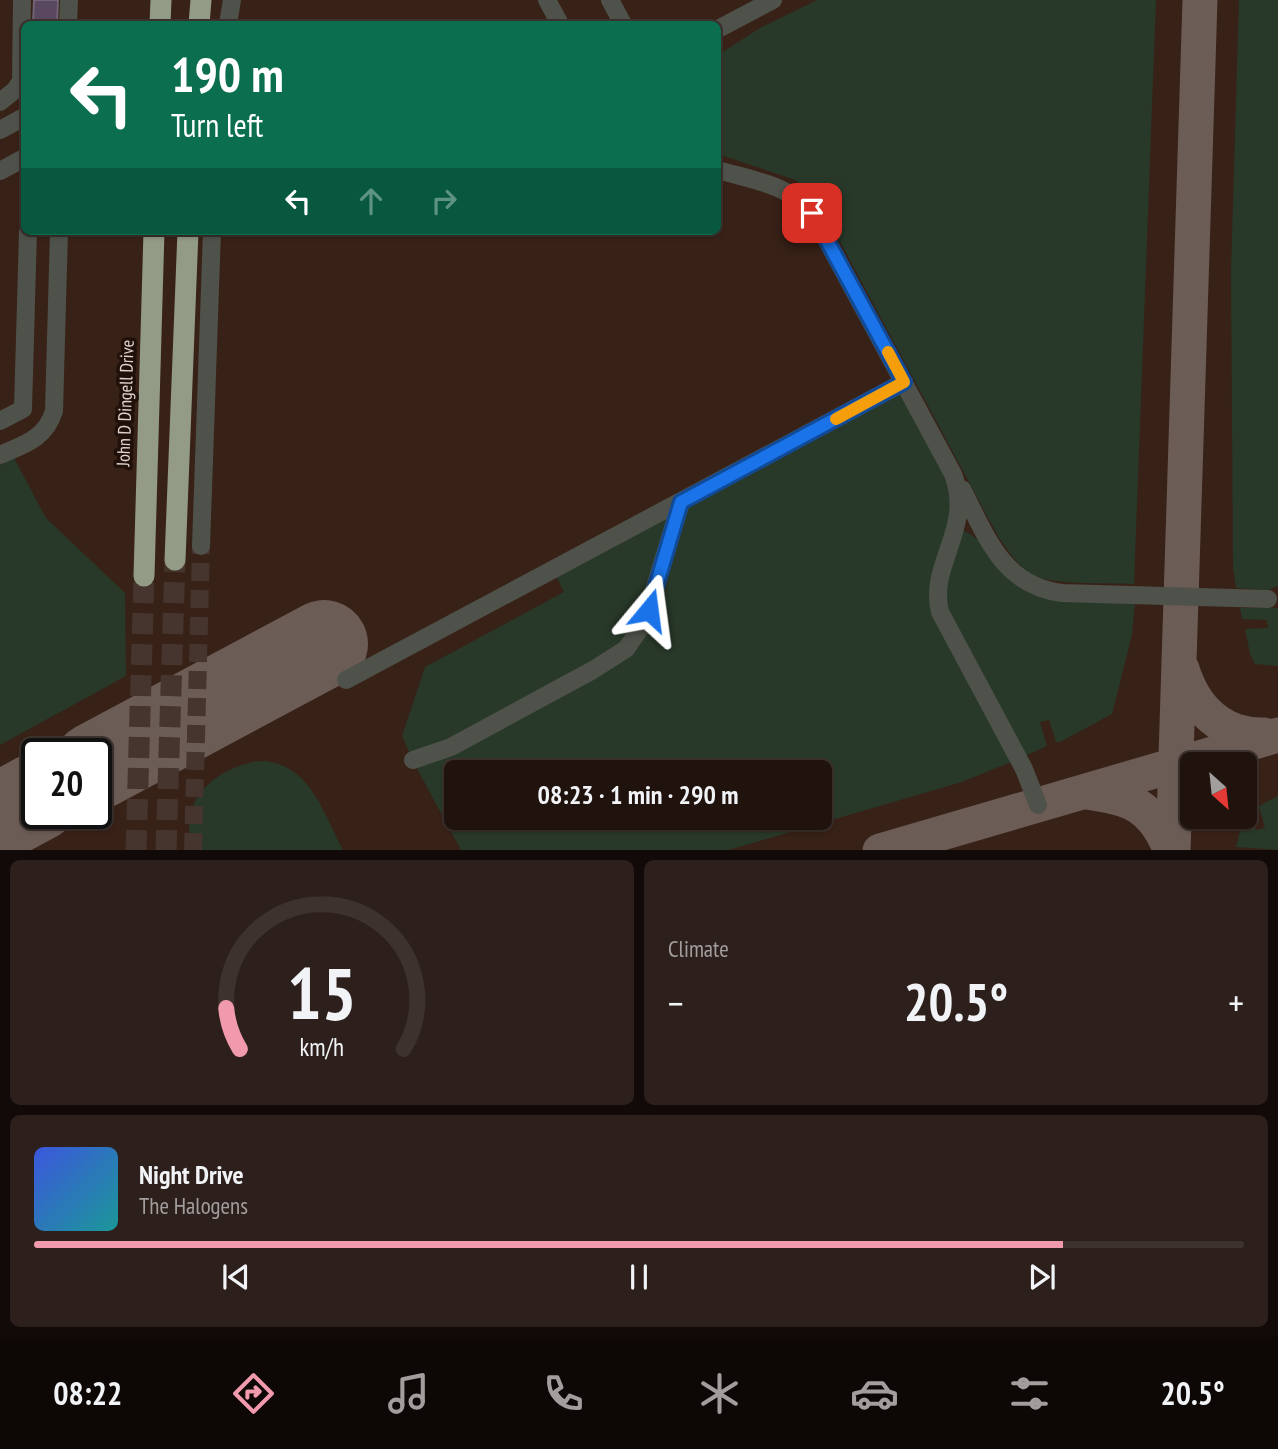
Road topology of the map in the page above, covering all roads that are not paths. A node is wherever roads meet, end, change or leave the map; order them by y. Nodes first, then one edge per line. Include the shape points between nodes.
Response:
1 (22, 0) edge
2 (69, 0) edge
3 (161, 0) edge
4 (193, 0) edge
5 (201, 0) edge
6 (232, 0) edge
7 (547, 0) edge
8 (610, 0) edge
9 (773, 0) edge
10 (21, 21) edge
11 (68, 21) edge
12 (160, 21) edge
13 (192, 21) edge
14 (199, 21) edge
15 (228, 21) edge
16 (558, 21) edge
17 (621, 21) edge
18 (721, 27) edge
19 (21, 40) edge
20 (0, 102) edge
21 (21, 119) edge
22 (0, 130) edge
23 (21, 160) edge
24 (0, 171) edge
25 (721, 171) edge
26 (28, 235) edge
27 (59, 235) edge
28 (154, 235) edge
29 (188, 235) edge
30 (212, 235) edge
31 (904, 382) junction
32 (0, 421) edge
33 (0, 455) edge
34 (953, 474) junction
35 (681, 502) junction
36 (201, 546) tunnel mouth
37 (175, 560) tunnel mouth
38 (144, 576) tunnel mouth
39 (1268, 598) dead end
40 (346, 680) dead end
41 (413, 760) dead end
42 (1038, 805) dead end

1 - 10 lane
2 - 11 lane
3 - 12 highway
4 - 13 highway
5 - 14 highway
6 - 15 lane
7 - 16 lane
8 - 17 lane
9 - 18 lane
19 - 20 lane via 20,81
21 - 22 lane
23 - 24 lane
25 - 31 lane via 782,189 804,204
26 - 32 lane via 23,409
27 - 33 lane via 54,411 42,434
28 - 38 highway, John D Dingell Drive
29 - 37 highway
30 - 36 lane
31 - 34 lane
31 - 35 lane
34 - 39 lane via 994,551 1006,566 1035,586 1062,593
34 - 42 lane via 960,513 940,579 940,612 1024,769
35 - 40 lane
35 - 41 lane via 644,623 626,649 451,747

